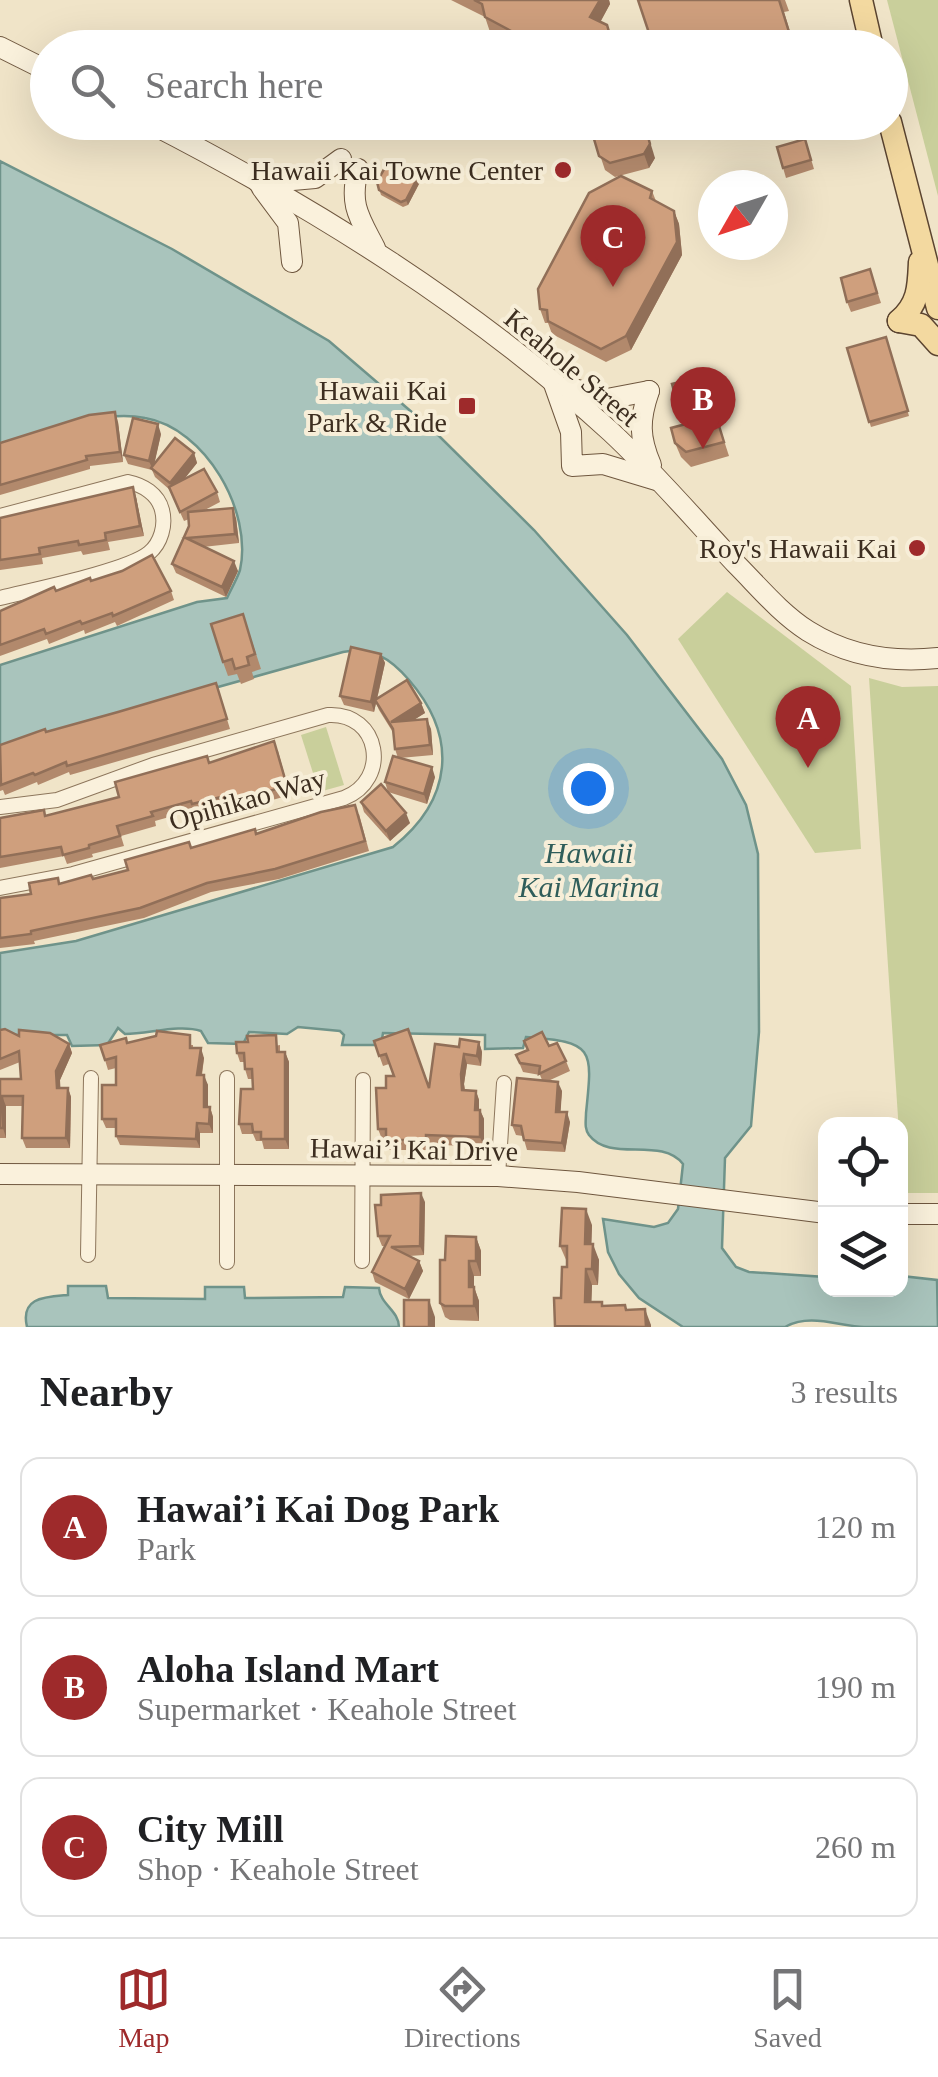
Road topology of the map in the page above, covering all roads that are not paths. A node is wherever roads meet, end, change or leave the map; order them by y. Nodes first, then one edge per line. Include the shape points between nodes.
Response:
1 (861, 0) edge
2 (868, 30) edge
3 (0, 47) edge
4 (30, 63) edge
5 (181, 140) edge
6 (895, 140) edge
7 (258, 182) junction
8 (922, 246) junction
9 (376, 250) junction
10 (292, 262) dead end
11 (938, 308) edge
12 (938, 344) edge
13 (554, 382) junction
14 (658, 480) junction
15 (0, 516) edge
16 (0, 598) edge
17 (938, 658) edge
18 (0, 807) edge
19 (0, 888) edge
20 (91, 1078) dead end
21 (227, 1078) dead end
22 (363, 1080) dead end
23 (504, 1083) dead end
24 (0, 1174) edge
25 (89, 1174) junction
26 (226, 1174) junction
27 (362, 1174) junction
28 (498, 1176) junction
29 (818, 1213) edge
30 (908, 1214) edge
31 (938, 1214) edge
32 (88, 1255) dead end
33 (362, 1261) dead end
34 (227, 1262) dead end

1 - 2 main road
3 - 4 main road
5 - 7 main road, Keahole Street
6 - 8 main road
7 - 9 main road, Keahole Street
7 - 9 main road via 300,182 350,164 354,206
7 - 10 main road via 288,223
8 - 11 main road
8 - 12 main road via 915,301 899,321 922,325
9 - 13 main road, Keahole Street
13 - 14 main road, Keahole Street
13 - 14 main road via 570,432 572,466 603,464
13 - 14 main road via 606,399 648,392 640,438
14 - 17 main road, Keahole Street via 805,629 876,658
15 - 16 street via 128,482 157,500 164,525 157,544 138,560
18 - 19 street, Opihikao Way via 57,800 153,765 328,716 362,725 375,750 370,778 344,798
20 - 25 street
21 - 26 street
22 - 27 street
23 - 28 street
24 - 25 main road, Hawai’i Kai Drive
25 - 26 main road, Hawai’i Kai Drive
25 - 32 street
26 - 27 main road, Hawai’i Kai Drive
26 - 34 street
27 - 28 main road, Hawai’i Kai Drive
27 - 33 street
28 - 29 main road, Hawai’i Kai Drive
30 - 31 main road

